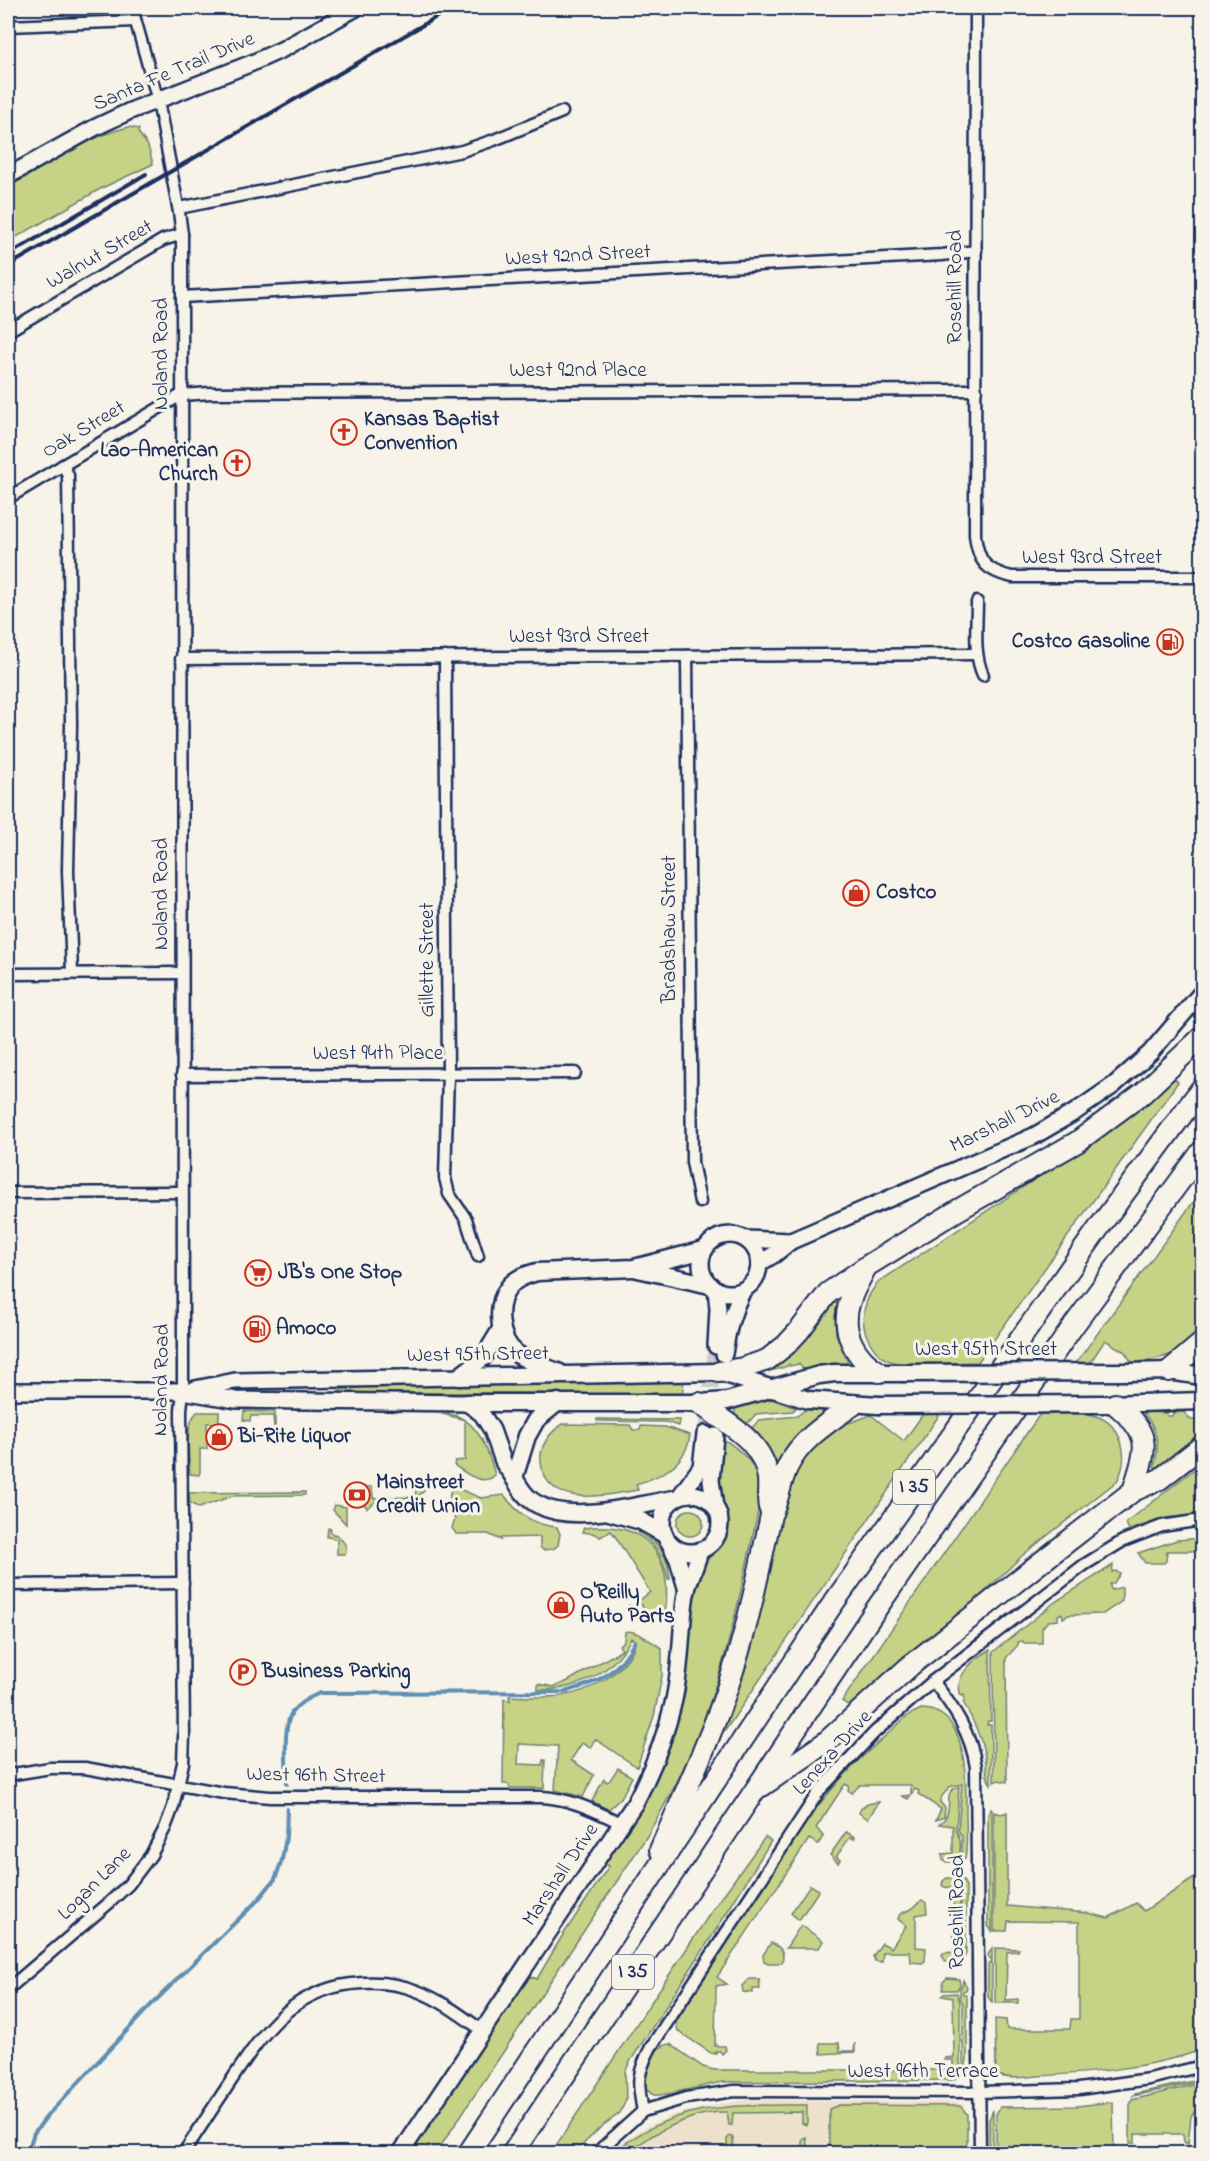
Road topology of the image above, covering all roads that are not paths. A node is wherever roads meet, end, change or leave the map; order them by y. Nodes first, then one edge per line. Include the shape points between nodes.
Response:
1 (132, 8) edge
2 (356, 8) edge
3 (975, 8) edge
4 (135, 21) junction
5 (8, 26) edge
6 (158, 101) junction
7 (562, 112) dead end
8 (8, 176) edge
9 (179, 208) junction
10 (182, 234) junction
11 (975, 251) junction
12 (182, 297) junction
13 (8, 331) edge
14 (976, 390) junction
15 (181, 395) junction
16 (63, 465) junction
17 (8, 498) edge
18 (985, 565) joint
19 (1203, 577) edge
20 (977, 602) dead end
21 (976, 654) junction
22 (687, 656) junction
23 (445, 657) junction
24 (181, 659) junction
25 (983, 675) dead end
26 (181, 972) junction
27 (72, 973) junction
28 (8, 974) edge
29 (1203, 992) edge
30 (1203, 1037) edge
31 (448, 1073) junction
32 (575, 1073) dead end
33 (182, 1075) junction
34 (1203, 1088) edge
35 (1203, 1151) edge
36 (182, 1192) junction
37 (8, 1193) edge
38 (700, 1202) dead end
39 (746, 1239) junction
40 (791, 1241) junction
41 (704, 1250) junction
42 (478, 1256) dead end
43 (760, 1263) junction
44 (867, 1266) junction
45 (634, 1268) junction
46 (713, 1287) junction
47 (743, 1290) junction
48 (500, 1330) junction
49 (1203, 1343) edge
50 (720, 1360) junction
51 (1169, 1371) junction
52 (879, 1372) junction
53 (569, 1376) junction
54 (458, 1377) junction
55 (1203, 1377) edge
56 (772, 1388) junction
57 (8, 1391) edge
58 (183, 1391) junction
59 (1203, 1401) edge
60 (558, 1402) junction
61 (467, 1403) junction
62 (699, 1403) junction
63 (1109, 1404) junction
64 (853, 1405) junction
65 (1203, 1446) edge
66 (514, 1478) junction
67 (1133, 1491) junction
68 (677, 1498) junction
69 (715, 1507) junction
70 (605, 1511) junction
71 (771, 1515) junction
72 (1203, 1520) edge
73 (667, 1538) junction
74 (700, 1550) junction
75 (183, 1583) junction
76 (8, 1585) edge
77 (687, 1592) junction
78 (933, 1682) junction
79 (8, 1775) edge
80 (178, 1785) junction
81 (754, 1791) junction
82 (621, 1823) junction
83 (640, 1896) junction
84 (8, 1989) edge
85 (483, 2031) junction
86 (1203, 2066) edge
87 (980, 2092) junction
88 (643, 2111) junction
89 (183, 2154) edge
90 (400, 2154) edge
91 (468, 2154) edge
92 (512, 2154) edge
93 (595, 2154) edge
94 (980, 2154) edge

1 - 4 street, Noland Road
2 - 6 street, Santa Fe Trail Drive via 284,49
3 - 11 street, Rosehill Road
4 - 5 street
4 - 6 street, Noland Road
6 - 8 street, Santa Fe Trail Drive via 94,128
6 - 9 street, Noland Road
7 - 9 street via 462,151
9 - 10 street, Noland Road
10 - 12 street, Noland Road
10 - 13 street, Walnut Street via 163,240
11 - 12 street, West 92nd Street
11 - 14 street, Rosehill Road
12 - 15 street, Noland Road
14 - 15 street, West 92nd Place
14 - 18 street, Rosehill Road via 975,535 977,551
15 - 16 street, Oak Street
15 - 24 street, Noland Road
16 - 17 street, Oak Street
16 - 27 street via 69,475
18 - 19 street, West 93rd Street via 997,574 1012,577
20 - 21 street
21 - 22 street, West 93rd Street
21 - 25 street
22 - 23 street, West 93rd Street
22 - 38 street, Bradshaw Street via 692,1162
23 - 24 street, West 93rd Street
23 - 31 street, Gillette Street
24 - 26 street, Noland Road
26 - 27 street
26 - 33 street, Noland Road
27 - 28 street
29 - 40 street, Marshall Drive via 1150,1053 1075,1112 1034,1136
30 - 44 highway via 1143,1093 1077,1142
31 - 32 street, West 94th Place
31 - 33 street, West 94th Place
31 - 42 street, Gillette Street via 445,1178 449,1194 466,1219
33 - 36 street, Noland Road
34 - 83 highway, I 35 via 1096,1231 830,1608
35 - 81 highway, I 35 via 1074,1325
36 - 37 street
36 - 58 street, Noland Road
39 - 40 street, Marshall Drive
39 - 41 street via 727,1234 710,1242
39 - 43 street via 753,1245
40 - 43 street, Marshall Drive
41 - 45 main road
41 - 46 street via 701,1268
43 - 47 street via 755,1279
44 - 50 highway via 828,1293 799,1331 767,1360 743,1368
44 - 52 highway via 849,1302 847,1327 857,1353
45 - 46 main road
45 - 48 main road via 537,1272 522,1277 508,1288 502,1302
46 - 47 street via 725,1292
46 - 50 street
47 - 50 street via 731,1315
48 - 53 main road via 516,1354
48 - 54 street via 483,1358
49 - 51 highway
50 - 53 main road, West 95th Street
50 - 56 main road, West 95th Street
51 - 52 main road, West 95th Street, bridge
51 - 55 main road, West 95th Street
52 - 56 main road, West 95th Street via 827,1374
53 - 54 main road, West 95th Street
54 - 58 street, West 95th Street via 235,1382
56 - 62 main road, West 95th Street via 727,1401
56 - 64 main road, West 95th Street via 808,1400
57 - 58 street, West 95th Street
58 - 61 street, West 95th Street via 236,1400
58 - 75 street, Noland Road
59 - 63 main road, West 95th Street
60 - 61 main road, West 95th Street
60 - 62 main road, West 95th Street
60 - 66 main road via 536,1420
61 - 66 street via 482,1414
62 - 71 highway via 743,1434 759,1453 768,1477
63 - 64 main road, West 95th Street, bridge
63 - 67 highway via 1135,1421 1143,1437 1142,1462
64 - 71 highway via 817,1431 796,1453 787,1467
65 - 67 highway via 1160,1479
66 - 70 main road via 538,1505 560,1512
67 - 81 highway via 911,1665 826,1742
68 - 69 street via 700,1495
68 - 69 street via 701,1467 710,1435
68 - 70 main road
68 - 73 street via 663,1515
69 - 74 street via 718,1532
70 - 73 main road via 640,1521
71 - 83 highway via 743,1640 729,1683
72 - 78 street, Lenexa Drive via 1162,1526 1123,1541 1084,1565
73 - 74 street via 683,1551
73 - 77 street, Marshall Drive
74 - 77 street, Marshall Drive
75 - 76 street
75 - 80 street, Noland Road via 183,1756
77 - 82 street, Marshall Drive via 674,1703 659,1751
78 - 87 street, Rosehill Road via 967,1731 976,1767
78 - 88 street, Lenexa Drive via 875,1732 820,1790 651,2047 641,2066 638,2087
79 - 80 street, West 96th Street via 50,1768 85,1768
80 - 82 street, West 96th Street via 270,1797 549,1797 581,1804
80 - 84 street, Logan Lane via 165,1828 138,1873 109,1903
81 - 92 highway, I 35
82 - 85 street, Marshall Drive
83 - 91 highway, I 35
85 - 89 street via 441,2002 394,1984 351,1983 309,1996 282,2014 262,2036
85 - 90 street, Marshall Drive
86 - 87 street, West 96th Terrace via 1079,2089
87 - 88 street, West 96th Terrace via 734,2091 686,2098
87 - 94 street, Rosehill Road
88 - 93 street

